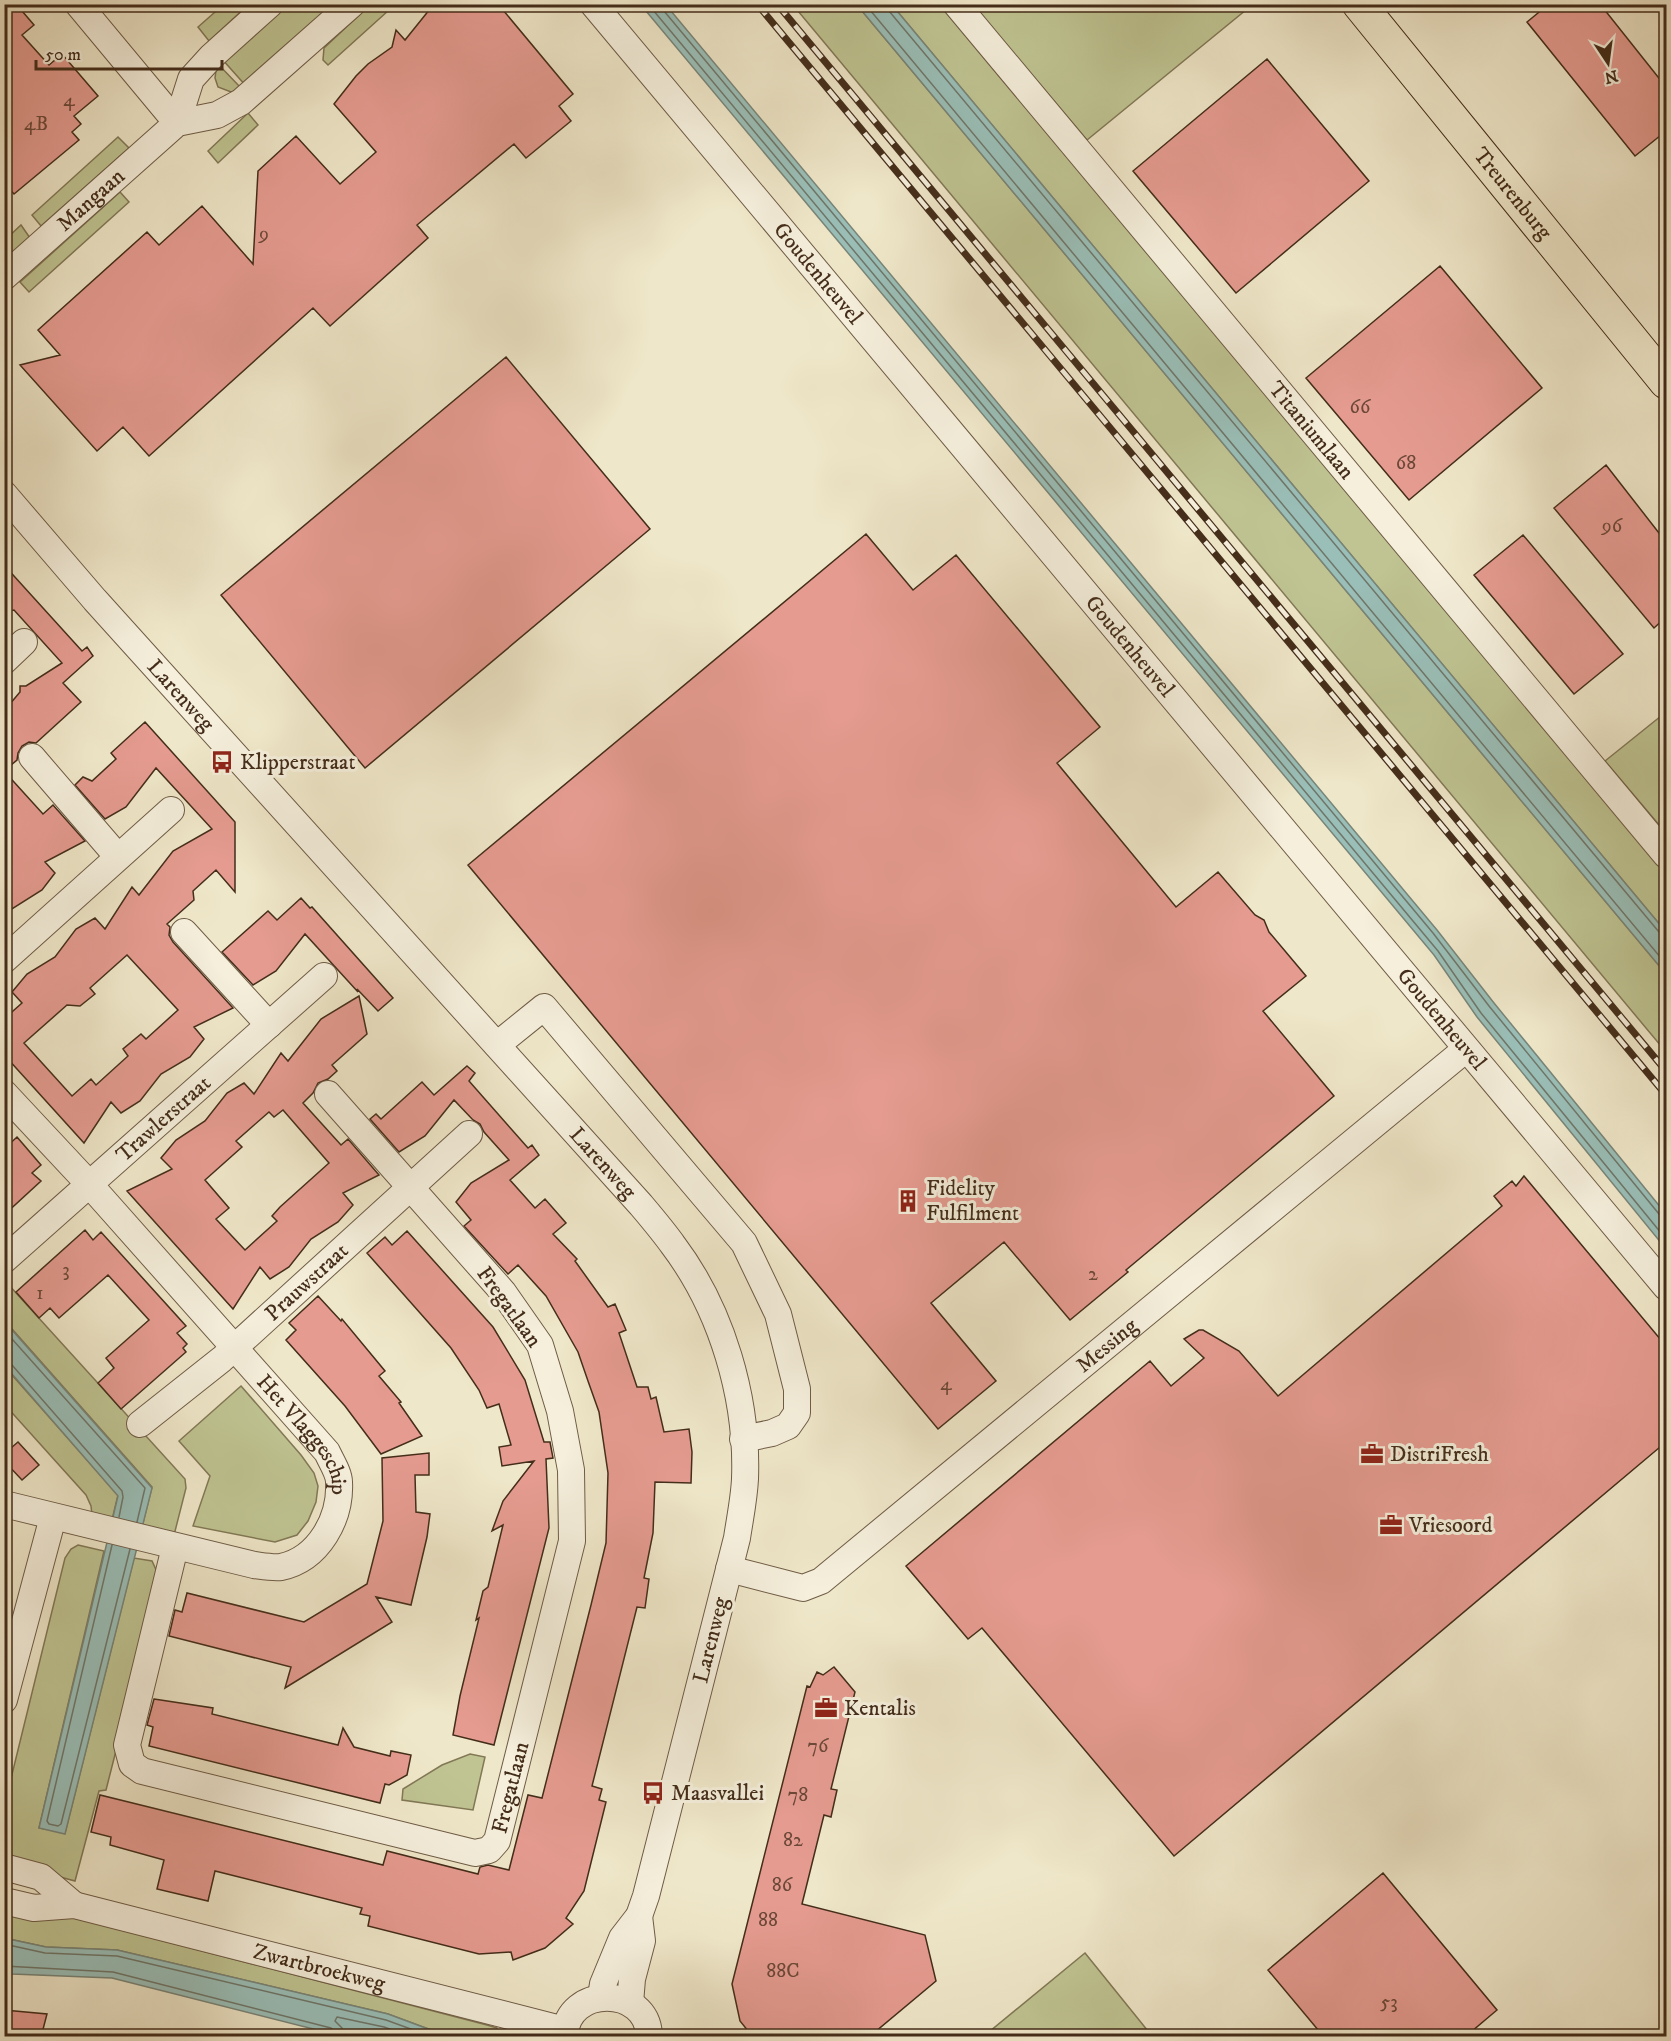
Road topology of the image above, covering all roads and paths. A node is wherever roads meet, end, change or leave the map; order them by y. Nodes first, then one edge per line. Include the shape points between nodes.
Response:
1 (78, 4) edge
2 (270, 4) edge
3 (352, 4) edge
4 (593, 4) edge
5 (956, 4) edge
6 (1359, 4) edge
7 (177, 123) junction
8 (4, 277) edge
9 (1666, 382) edge
10 (4, 494) edge
11 (24, 642) dead end
12 (4, 661) edge
13 (32, 758) dead end
14 (171, 810) dead end
15 (1666, 855) edge
16 (118, 857) junction
17 (184, 932) dead end
18 (4, 960) edge
19 (324, 976) dead end
20 (269, 1025) junction
21 (497, 1045) junction
22 (1466, 1049) junction
23 (4, 1093) edge
24 (328, 1094) dead end
25 (469, 1134) dead end
26 (90, 1185) junction
27 (411, 1188) junction
28 (4, 1260) edge
29 (1666, 1287) edge
30 (234, 1348) junction
31 (140, 1424) dead end
32 (743, 1439) junction
33 (4, 1504) edge
34 (65, 1520) junction
35 (165, 1544) junction
36 (729, 1569) junction
37 (4, 1700) edge
38 (4, 1867) edge
39 (4, 1901) edge
40 (74, 1905) junction
41 (639, 1916) junction
42 (601, 1997) junction
43 (630, 2003) junction
44 (565, 2033) edge
45 (649, 2037) edge

1 - 7 street
2 - 7 street via 191,79
3 - 7 street via 241,102 217,115
4 - 22 street, Goudenheuvel
5 - 15 street, Titaniumlaan
6 - 9 main road, Treurenburg
7 - 8 street, Mangaan
10 - 21 street, Larenweg
11 - 12 street
13 - 16 street
14 - 16 street
16 - 18 street
17 - 20 street
19 - 20 street, Trawlerstraat
20 - 26 street, Trawlerstraat
21 - 32 street, Larenweg via 641,1205 689,1268 707,1300 728,1357
21 - 32 street via 544,1007 744,1243 778,1314 797,1389 797,1413 788,1426
22 - 29 street, Goudenheuvel
22 - 36 street, Messing via 820,1581 803,1588
23 - 26 street, Het Vlaggeschip
24 - 27 street
25 - 27 street, Prauwstraat
26 - 28 street, Trawlerstraat
26 - 30 street, Het Vlaggeschip
27 - 30 street, Prauwstraat
27 - 35 street, Fregatlaan via 503,1292 540,1345 560,1411 571,1470 572,1541 497,1841 489,1850 475,1853 142,1771 132,1764 128,1745
30 - 31 street, Prauwstraat
30 - 35 street, Het Vlaggeschip via 327,1452 339,1480 336,1510 323,1540 306,1557 281,1567 254,1565
32 - 36 street, Larenweg via 743,1500
33 - 34 street, Het Vlaggeschip
34 - 35 street, Het Vlaggeschip
34 - 37 street
36 - 41 street, Larenweg
38 - 40 street, Zwartbroekweg via 41,1877
39 - 40 street, Zwartbroekweg via 34,1908
40 - 44 street, Zwartbroekweg
41 - 42 street, Larenweg via 622,1938
41 - 43 street via 642,1941
42 - 43 street
42 - 44 street via 578,2008
43 - 45 street via 642,2014

